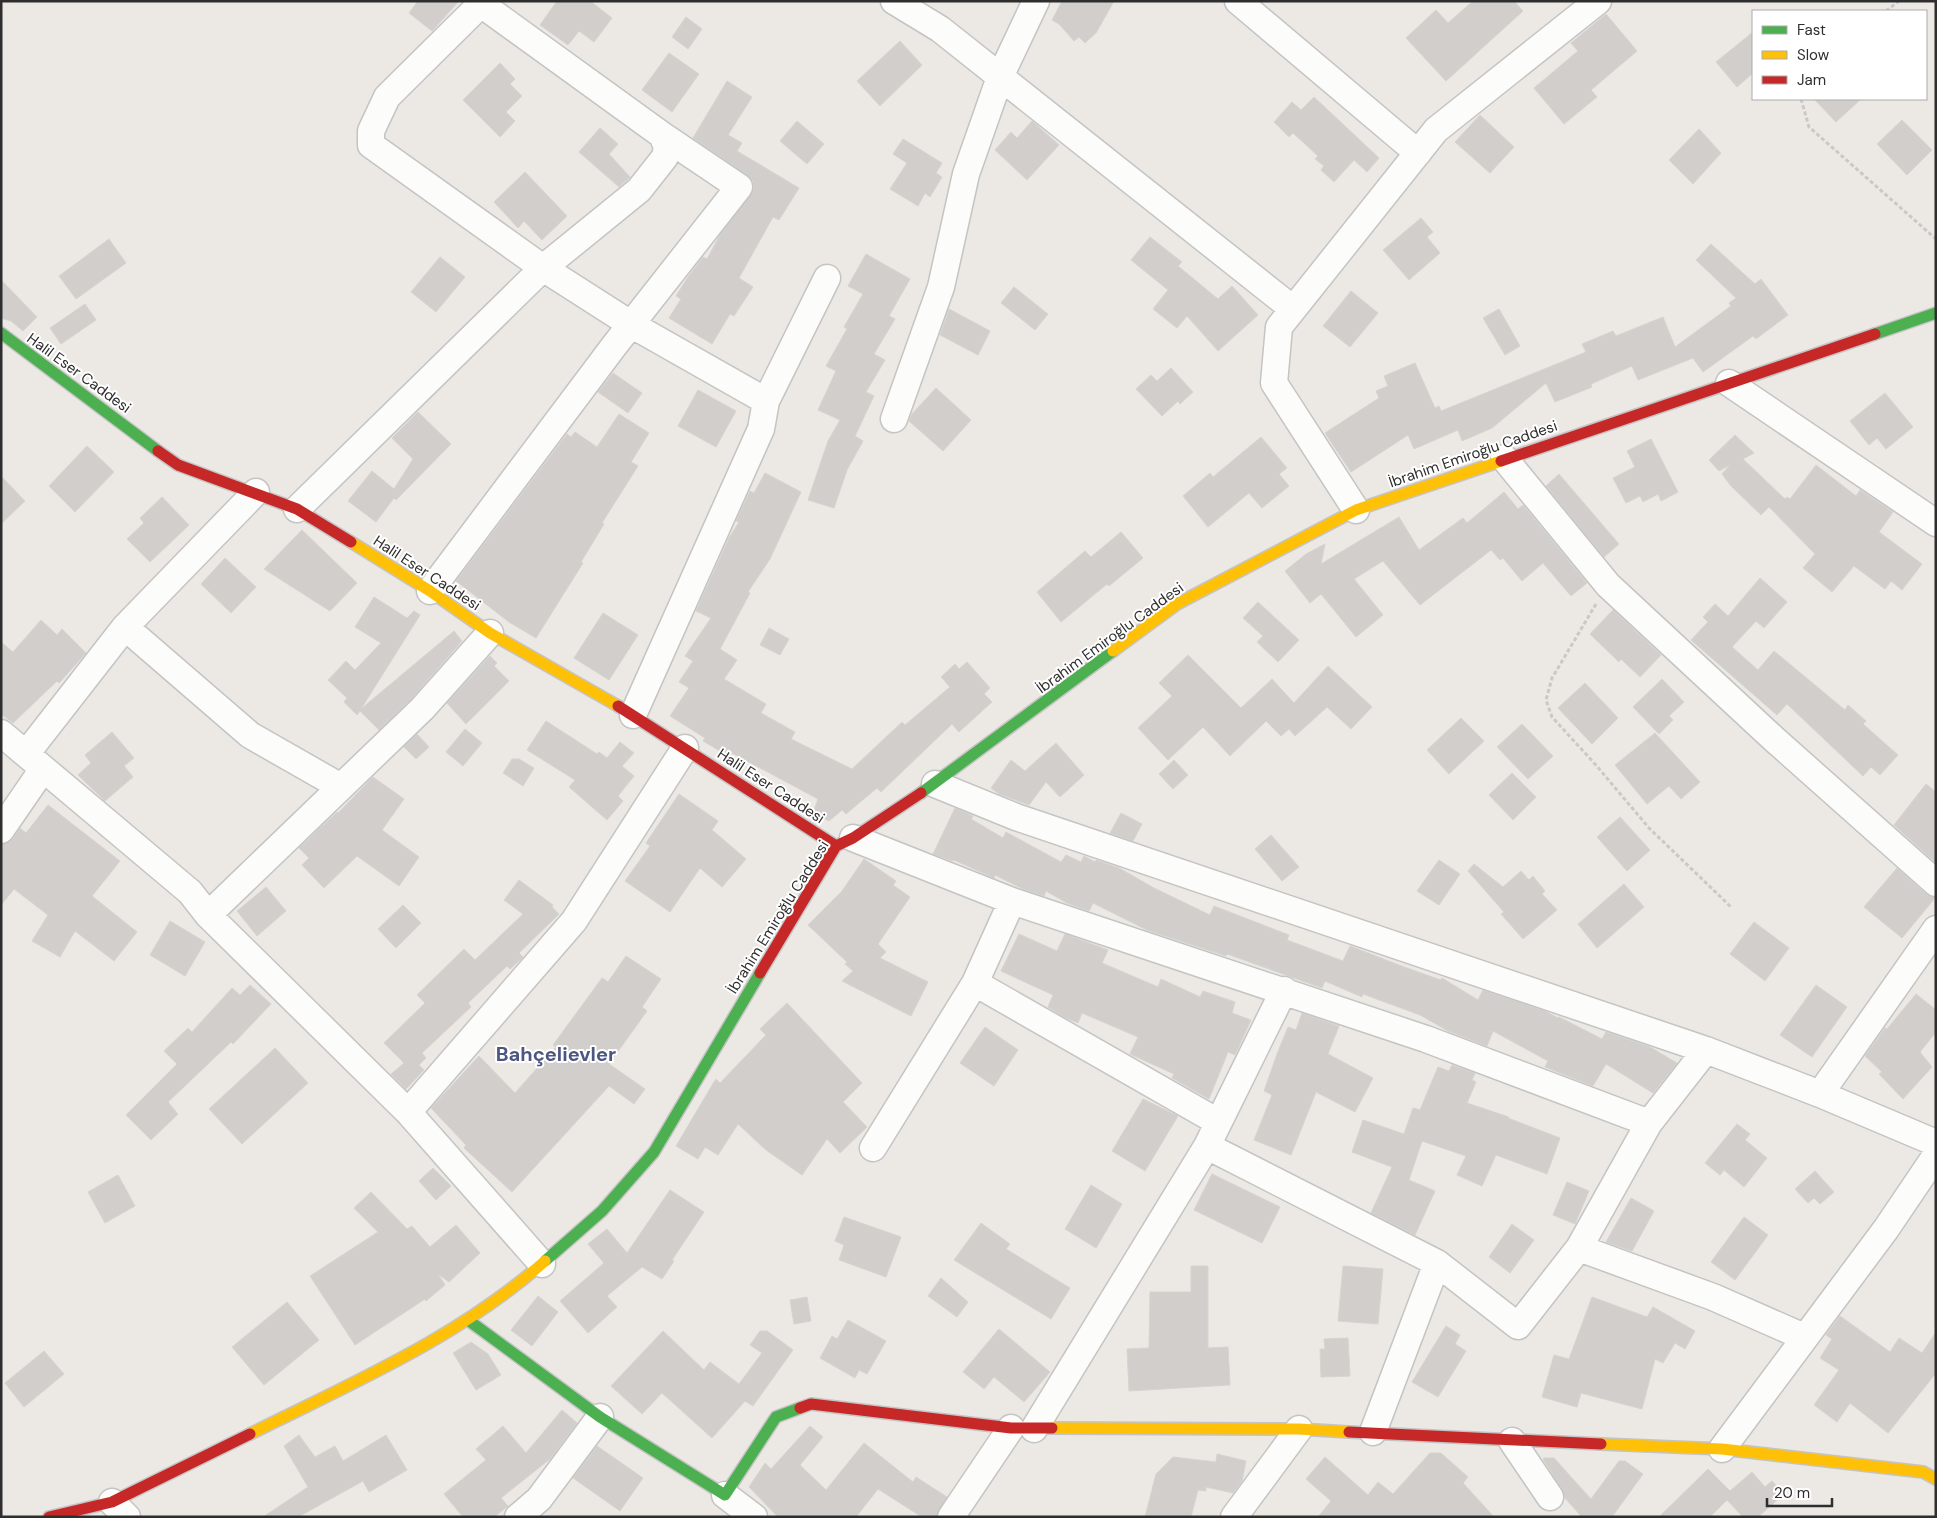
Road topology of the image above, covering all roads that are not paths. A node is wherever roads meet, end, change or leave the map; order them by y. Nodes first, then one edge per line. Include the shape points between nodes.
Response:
1 (894, 1) edge
2 (1036, 1) edge
3 (1238, 1) edge
4 (1598, 1) edge
5 (483, 3) edge
6 (1000, 77) junction
7 (662, 135) junction
8 (1418, 153) junction
9 (543, 268) junction
10 (827, 278) dead end
11 (1293, 309) junction
12 (1936, 313) edge
13 (632, 325) junction
14 (1, 333) edge
15 (1729, 383) junction
16 (766, 401) junction
17 (894, 419) dead end
18 (1504, 458) junction
19 (256, 492) junction
20 (298, 509) junction
21 (1356, 510) junction
22 (1936, 523) edge
23 (430, 591) junction
24 (125, 627) junction
25 (490, 633) junction
26 (633, 715) junction
27 (1, 733) edge
28 (685, 748) junction
29 (35, 762) junction
30 (936, 784) junction
31 (341, 787) junction
32 (1, 830) edge
33 (845, 842) junction
34 (1936, 882) edge
35 (1012, 901) junction
36 (208, 915) junction
37 (1936, 929) edge
38 (975, 983) junction
39 (1284, 990) junction
40 (1706, 1050) junction
41 (1820, 1094) junction
42 (408, 1112) junction
43 (1218, 1122) junction
44 (1649, 1122) junction
45 (1936, 1142) edge
46 (1207, 1146) junction
47 (873, 1148) dead end
48 (1936, 1155) edge
49 (1579, 1248) junction
50 (1437, 1263) junction
51 (542, 1264) junction
52 (468, 1320) junction
53 (1804, 1337) junction
54 (600, 1417) junction
55 (1022, 1428) junction
56 (1299, 1429) junction
57 (1373, 1432) junction
58 (1512, 1441) junction
59 (1722, 1449) junction
60 (1936, 1479) edge
61 (725, 1495) junction
62 (1550, 1497) dead end
63 (120, 1510) edge
64 (49, 1517) edge
65 (518, 1517) edge
66 (754, 1517) edge
67 (950, 1517) edge
68 (1234, 1517) edge

1 - 6 street via 940,29
2 - 6 street
3 - 8 street
4 - 8 street via 1436,130
5 - 7 street
5 - 9 street via 388,98 371,131 371,145
6 - 11 street
6 - 17 street via 966,174 941,287
7 - 9 street via 667,147 665,158 639,190
7 - 13 street via 739,187
8 - 11 street
9 - 13 street
9 - 20 street
10 - 16 street
11 - 21 street via 1279,327 1274,382
12 - 15 street, İbrahim Emiroğlu Caddesi
13 - 16 street
13 - 23 street
14 - 19 street, Halil Eser Caddesi via 178,465
15 - 18 street, İbrahim Emiroğlu Caddesi
15 - 22 street
16 - 26 street via 761,429
18 - 21 street, İbrahim Emiroğlu Caddesi
18 - 34 street via 1608,585 1775,740
19 - 20 street, Halil Eser Caddesi
19 - 24 street
20 - 23 street, Halil Eser Caddesi
21 - 30 street, İbrahim Emiroğlu Caddesi via 1177,604
23 - 25 street, Halil Eser Caddesi
24 - 29 street
24 - 31 street via 250,734
25 - 26 street, Halil Eser Caddesi
25 - 31 street via 422,709
26 - 28 street, Halil Eser Caddesi
27 - 29 street
28 - 33 street, Halil Eser Caddesi
28 - 42 street via 574,921
29 - 32 street
29 - 36 street via 190,892
30 - 33 street, İbrahim Emiroğlu Caddesi
30 - 40 street via 1016,817
31 - 36 street
33 - 35 street
33 - 51 street, İbrahim Emiroğlu Caddesi via 654,1152 602,1211
35 - 38 street
35 - 39 street
36 - 42 street
37 - 41 street
38 - 43 street
38 - 47 street
39 - 43 street
39 - 44 street
40 - 41 street
40 - 44 street
41 - 45 street
42 - 51 street
43 - 46 street
44 - 49 street
46 - 50 street
46 - 55 street
48 - 53 street via 1886,1229
49 - 50 street via 1518,1326
49 - 53 street via 1713,1297
50 - 57 street
51 - 52 street, İbrahim Emiroğlu Caddesi
52 - 54 street
52 - 63 street, İbrahim Emiroğlu Caddesi via 422,1349
53 - 59 street
54 - 61 street
54 - 65 street via 538,1500
55 - 56 street
55 - 61 street via 810,1404 776,1417
55 - 67 street
56 - 57 street
56 - 68 street
57 - 58 street
58 - 59 street
58 - 62 street
59 - 60 street via 1923,1472
61 - 66 street
63 - 64 street, İbrahim Emiroğlu Caddesi

